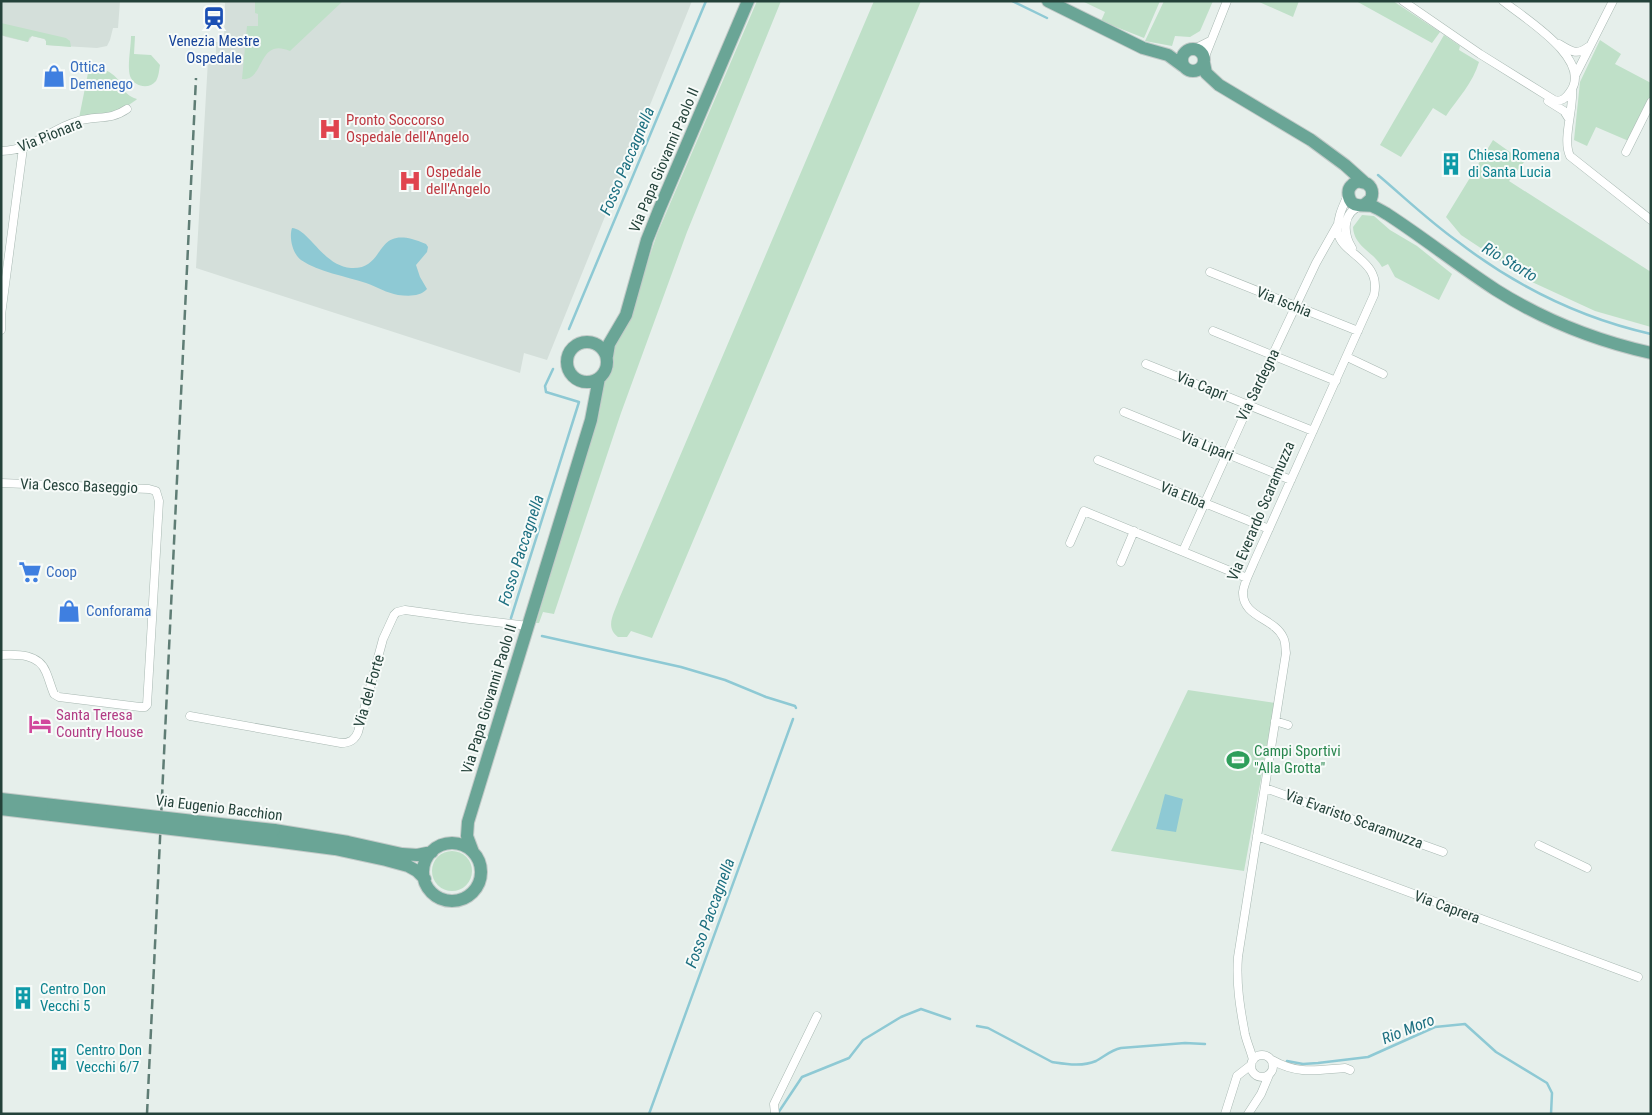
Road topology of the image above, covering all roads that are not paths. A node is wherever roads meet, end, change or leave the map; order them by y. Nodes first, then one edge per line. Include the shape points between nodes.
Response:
1 (748, 1) edge
2 (1048, 1) edge
3 (1227, 1) edge
4 (1403, 1) edge
5 (1503, 1) edge
6 (1613, 1) edge
7 (1210, 41) junction
8 (1555, 42) junction
9 (1133, 43) junction
10 (1588, 47) junction
11 (1191, 50) junction
12 (1204, 61) junction
13 (1188, 68) junction
14 (1574, 72) junction
15 (1522, 82) junction
16 (1219, 85) junction
17 (1572, 89) junction
18 (1651, 102) edge
19 (127, 109) dead end
20 (1569, 119) junction
21 (23, 148) junction
22 (1325, 150) junction
23 (1, 151) edge
24 (1626, 152) dead end
25 (1364, 182) junction
26 (1348, 193) junction
27 (1372, 193) junction
28 (1363, 205) junction
29 (1651, 220) edge
30 (1339, 222) junction
31 (1438, 248) junction
32 (1358, 256) junction
33 (1210, 272) dead end
34 (1296, 307) junction
35 (1, 330) edge
36 (1213, 331) dead end
37 (1358, 331) junction
38 (615, 333) junction
39 (592, 342) junction
40 (1651, 353) edge
41 (1273, 355) junction
42 (606, 356) junction
43 (1347, 357) junction
44 (1146, 364) dead end
45 (1383, 374) dead end
46 (599, 378) junction
47 (581, 381) junction
48 (1336, 381) junction
49 (1248, 405) junction
50 (1124, 412) dead end
51 (593, 413) junction
52 (1313, 431) junction
53 (1226, 454) junction
54 (1098, 460) dead end
55 (1291, 480) junction
56 (1, 483) edge
57 (1204, 503) junction
58 (1269, 529) junction
59 (1134, 531) junction
60 (1070, 543) dead end
61 (1183, 551) junction
62 (1121, 562) dead end
63 (1247, 578) junction
64 (528, 626) junction
65 (1, 655) edge
66 (190, 716) dead end
67 (1275, 721) junction
68 (1288, 725) dead end
69 (1265, 788) junction
70 (1, 799) edge
71 (1, 809) edge
72 (52, 810) junction
73 (468, 822) junction
74 (274, 836) junction
75 (1257, 836) junction
76 (447, 844) junction
77 (1539, 845) dead end
78 (432, 852) junction
79 (473, 852) junction
80 (1443, 852) dead end
81 (1587, 868) dead end
82 (425, 879) junction
83 (1638, 977) dead end
84 (817, 1016) dead end
85 (1250, 1045) junction
86 (1261, 1055) junction
87 (1272, 1060) junction
88 (1284, 1067) junction
89 (1254, 1068) junction
90 (1350, 1070) dead end
91 (1271, 1072) junction
92 (1263, 1088) junction
93 (775, 1114) edge
94 (1225, 1114) edge
95 (1248, 1114) edge

1 - 38 main road, Via Papa Giovanni Paolo II via 659,210 626,315
2 - 9 main road
3 - 7 street
4 - 15 street
5 - 8 street
6 - 10 street
7 - 11 street
7 - 12 street
8 - 10 street via 1576,52
8 - 14 street via 1569,59
9 - 11 main road
9 - 13 main road via 1168,55
10 - 14 street
11 - 12 main road via 1202,54
11 - 13 main road via 1183,57
12 - 13 main road via 1200,70
12 - 16 main road via 1206,73
13 - 16 main road
14 - 17 street
15 - 17 street via 1560,101
15 - 20 street via 1564,111
16 - 22 main road
17 - 20 street
18 - 24 street
19 - 21 street, Via Pionara via 112,117 78,120
20 - 29 street via 1567,147 1570,156
21 - 23 street, Via Pionara
21 - 35 street
22 - 25 main road
22 - 26 main road via 1343,175
25 - 26 main road via 1354,183
25 - 27 main road
26 - 28 main road via 1352,203
26 - 30 street
27 - 28 main road via 1370,200
27 - 31 main road
28 - 31 main road via 1373,206
28 - 32 street, Via Everardo Scaramuzza via 1351,213 1345,226 1347,239
30 - 32 street, Via Everardo Scaramuzza via 1338,232 1342,241
30 - 34 street, Via Sardegna
31 - 40 main road via 1528,308 1590,335
32 - 37 street, Via Everardo Scaramuzza via 1372,272 1376,283
33 - 34 street, Via Ischia
34 - 37 street, Via Ischia
34 - 41 street, Via Sardegna
36 - 41 street
37 - 43 street, Via Everardo Scaramuzza
38 - 39 main road via 607,339
38 - 42 main road, Via Papa Giovanni Paolo II
39 - 42 main road via 602,348
39 - 47 main road via 576,344 568,355 569,372
41 - 48 street
41 - 49 street, Via Sardegna
42 - 46 main road via 606,369
43 - 45 street
43 - 48 street, Via Everardo Scaramuzza
44 - 49 street, Via Capri
46 - 47 main road via 591,382
46 - 51 main road, Via Papa Giovanni Paolo II
47 - 51 main road via 589,391
48 - 52 street, Via Everardo Scaramuzza
49 - 52 street, Via Capri
49 - 53 street, Via Sardegna
50 - 53 street, Via Lipari
51 - 64 main road, Via Papa Giovanni Paolo II
52 - 55 street, Via Everardo Scaramuzza
53 - 55 street, Via Lipari
53 - 57 street, Via Sardegna
54 - 57 street, Via Elba
55 - 58 street, Via Everardo Scaramuzza
56 - 65 street, Via Cesco Baseggio via 149,489 156,491 159,500 148,705 59,696 54,694 47,673 38,660 29,656
57 - 58 street, Via Elba
57 - 61 street, Via Sardegna
58 - 63 street, Via Everardo Scaramuzza
59 - 60 street via 1084,511
59 - 61 street
59 - 62 street
61 - 63 street
63 - 67 street, Via Everardo Scaramuzza via 1243,594 1246,606 1275,627 1285,641
64 - 66 street, Via del Forte via 405,610 397,612 383,639 358,732 350,742
64 - 73 main road, Via Papa Giovanni Paolo II
67 - 68 street
67 - 69 street, Via Everardo Scaramuzza
69 - 75 street, Via Everardo Scaramuzza
69 - 80 street, Via Evaristo Scaramuzza
70 - 72 main road, Via Eugenio Bacchion
71 - 72 main road, Via Eugenio Bacchion
72 - 74 main road, Via Eugenio Bacchion, bridge
73 - 76 main road, Via Papa Giovanni Paolo II
73 - 79 main road, Via Papa Giovanni Paolo II via 467,836
74 - 78 main road, Via Eugenio Bacchion via 348,842 402,854
74 - 82 main road, Via Eugenio Bacchion via 408,866
75 - 83 street, Via Caprera
75 - 85 street, Via Everardo Scaramuzza via 1237,971 1239,1002
76 - 78 main road
76 - 79 main road via 460,844
77 - 81 street
78 - 82 main road via 424,865
79 - 82 main road via 480,864 481,876 478,886 468,895 455,900 443,899 433,893
84 - 93 street via 774,1104
85 - 86 street
85 - 89 street
86 - 87 street
86 - 89 street
87 - 88 street
87 - 91 street
88 - 90 street via 1309,1071
88 - 91 street
89 - 91 street via 1264,1077
89 - 92 street
89 - 94 street via 1236,1081
91 - 92 street
92 - 95 street

